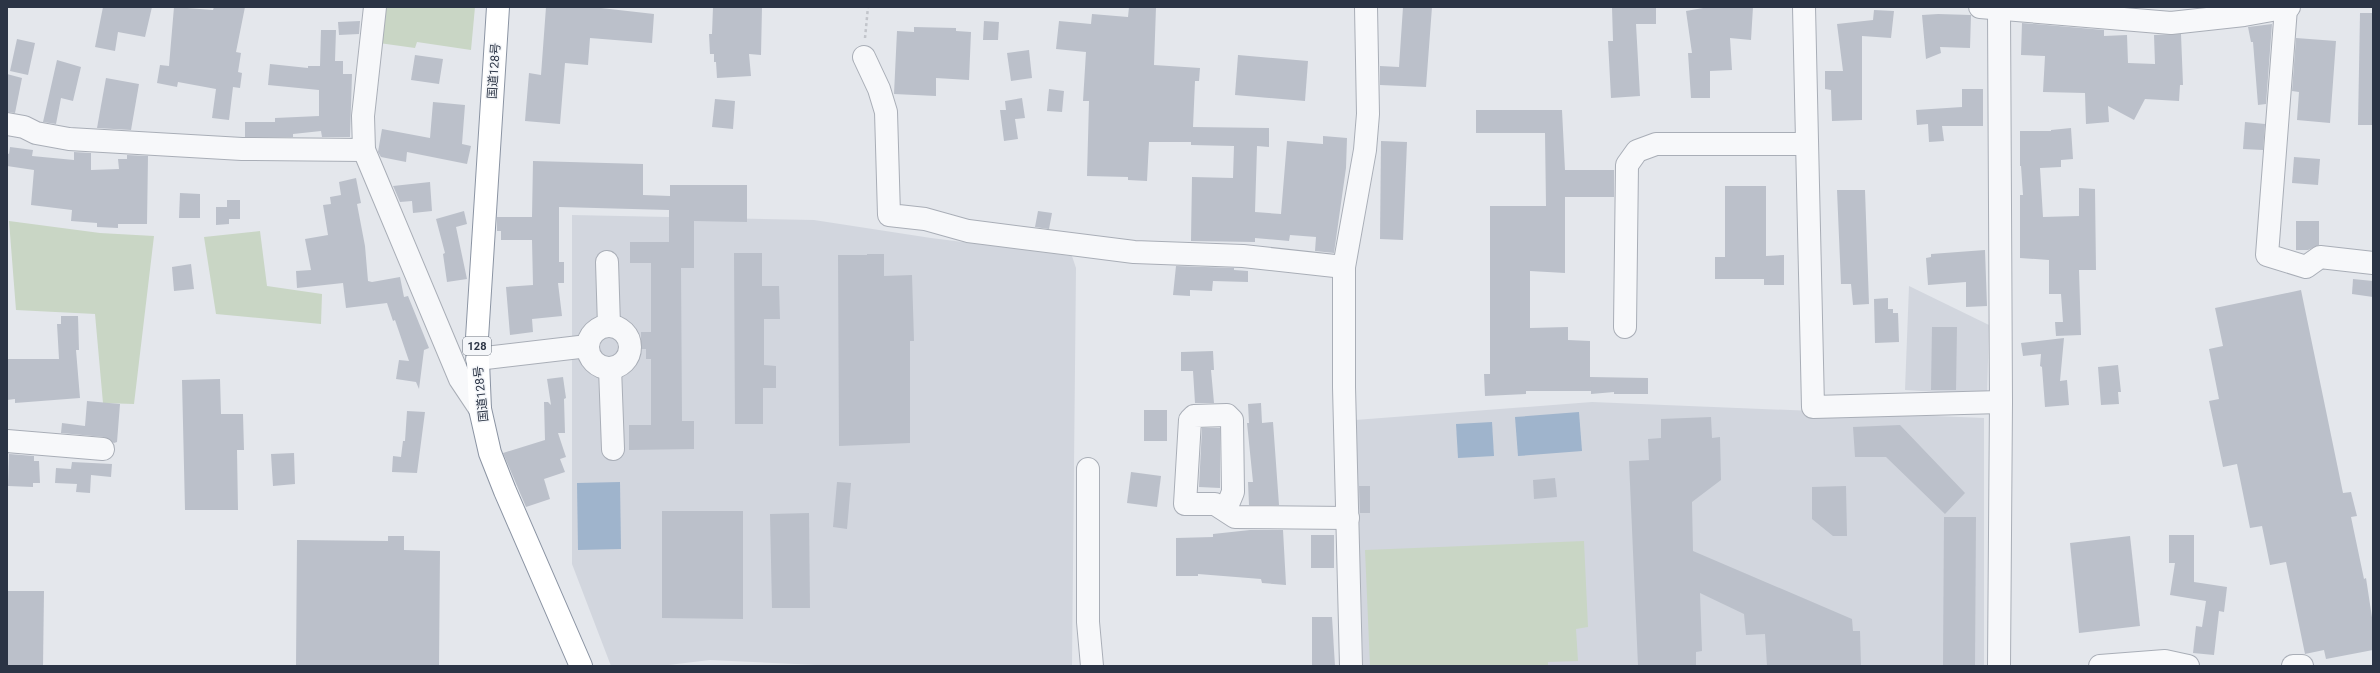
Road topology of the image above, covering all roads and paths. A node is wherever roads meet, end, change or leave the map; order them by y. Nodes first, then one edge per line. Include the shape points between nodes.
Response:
1 (376, 7) edge
2 (498, 7) edge
3 (868, 7) edge
4 (1366, 7) edge
5 (1804, 7) edge
6 (2288, 7) edge
7 (1988, 8) edge
8 (864, 57) joint
9 (7, 124) edge
10 (1807, 144) junction
11 (364, 150) junction
12 (607, 262) dead end
13 (2373, 263) edge
14 (1344, 267) junction
15 (609, 326) junction
16 (1625, 327) dead end
17 (588, 346) junction
18 (477, 359) junction
19 (610, 368) junction
20 (2002, 402) junction
21 (480, 409) junction
22 (7, 441) edge
23 (103, 449) dead end
24 (613, 450) dead end
25 (1088, 469) dead end
26 (1226, 509) dead end
27 (1348, 518) junction
28 (581, 666) edge
29 (1092, 666) edge
30 (1351, 666) edge
31 (1999, 666) edge
32 (2100, 666) edge
33 (2188, 666) edge
34 (2293, 666) edge
35 (2302, 666) edge

1 - 11 street via 363,116
2 - 18 highway, 国道128号 / 128
3 - 8 path
4 - 14 street via 1368,114 1365,150
5 - 10 street
6 - 7 street via 2171,23
6 - 13 street via 2267,255 2306,266 2320,258
7 - 20 street
8 - 14 street via 879,89 886,112 889,215 925,219 968,231 1134,252 1242,256
9 - 11 street via 24,127 36,133 69,138 242,149
10 - 16 street via 1656,144 1637,151 1627,165
10 - 20 street via 1812,407
11 - 21 street via 460,379
12 - 15 street
14 - 27 street
15 - 17 street via 597,330 589,340
15 - 19 street via 627,336 630,350 623,362
17 - 18 street
17 - 19 street via 592,359 603,367
18 - 21 highway, 国道128号 / 128
19 - 24 street
20 - 31 street
21 - 28 highway, 国道128号 / 128 via 490,453 502,485
22 - 23 street
25 - 29 street via 1088,622
26 - 27 street via 1235,517
27 - 30 street
32 - 33 street via 2166,661
34 - 35 street

